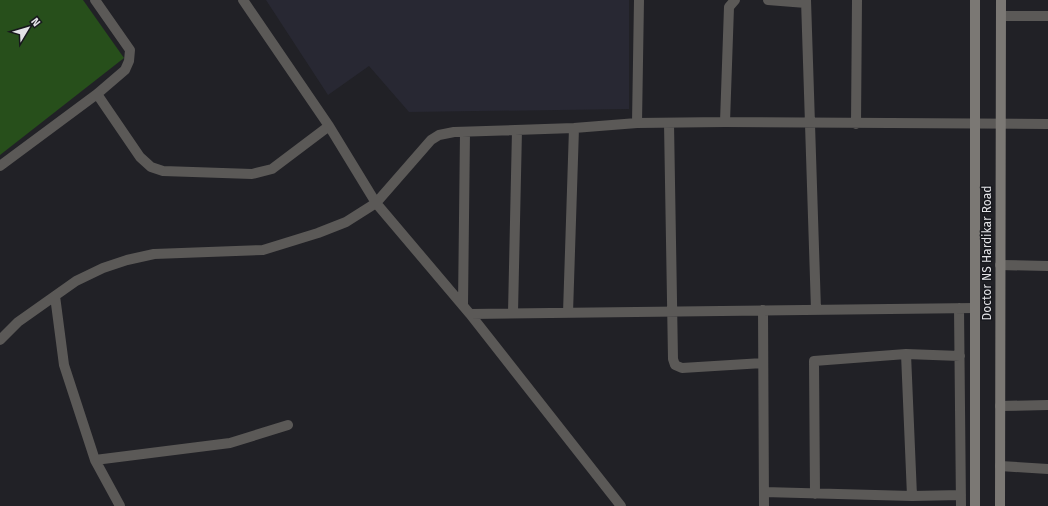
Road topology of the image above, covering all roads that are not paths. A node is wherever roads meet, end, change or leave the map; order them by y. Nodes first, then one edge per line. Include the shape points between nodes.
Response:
1 (95, 0) edge
2 (243, 0) edge
3 (639, 0) edge
4 (735, 0) edge
5 (768, 0) edge
6 (857, 0) edge
7 (975, 0) edge
8 (1001, 0) edge
9 (806, 2) edge
10 (1001, 16) junction
11 (1048, 16) edge
12 (97, 94) junction
13 (725, 122) junction
14 (638, 123) junction
15 (669, 123) junction
16 (810, 124) junction
17 (856, 124) junction
18 (975, 124) junction
19 (1001, 124) junction
20 (1048, 124) edge
21 (329, 126) junction
22 (574, 128) junction
23 (517, 130) junction
24 (465, 132) junction
25 (0, 166) edge
26 (376, 202) junction
27 (1000, 265) junction
28 (1048, 266) edge
29 (54, 296) junction
30 (462, 305) junction
31 (959, 308) junction
32 (975, 308) junction
33 (763, 310) junction
34 (816, 310) junction
35 (672, 311) junction
36 (568, 312) junction
37 (513, 313) junction
38 (470, 314) junction
39 (0, 340) edge
40 (906, 354) junction
41 (960, 356) junction
42 (763, 363) junction
43 (1048, 405) edge
44 (1000, 406) junction
45 (288, 425) dead end
46 (95, 460) junction
47 (1000, 466) junction
48 (1048, 469) edge
49 (764, 492) junction
50 (815, 494) junction
51 (961, 495) junction
52 (912, 496) junction
53 (120, 506) edge
54 (621, 506) edge
55 (764, 506) edge
56 (961, 506) edge
57 (975, 506) edge
58 (1000, 506) edge

1 - 12 street via 130,50 130,61 125,70
2 - 21 street
3 - 14 street
4 - 13 street via 729,7
5 - 9 street
6 - 17 street
7 - 18 street, Doctor NS Hardikar Road
8 - 10 street, Doctor NS Hardikar Road
9 - 16 street
10 - 11 street
10 - 19 street, Doctor NS Hardikar Road
12 - 21 street via 140,157 151,167 163,170 252,174 262,172 272,169
12 - 25 street
13 - 15 street
13 - 16 street
14 - 15 street
14 - 22 street
15 - 35 street
16 - 17 street
16 - 34 street
17 - 18 street
18 - 19 street
18 - 32 street, Doctor NS Hardikar Road
19 - 20 street
19 - 27 street, Doctor NS Hardikar Road
21 - 26 street
22 - 23 street
22 - 36 street
23 - 24 street
23 - 37 street
24 - 26 street via 439,135 431,140
24 - 30 street
26 - 29 street via 346,222 263,250 154,254 103,268 76,281
26 - 30 street
27 - 28 street
27 - 44 street, Doctor NS Hardikar Road
29 - 39 street via 18,322
29 - 46 street via 64,365
30 - 38 street
31 - 32 street
31 - 34 street
31 - 41 street
32 - 57 street, Doctor NS Hardikar Road
33 - 34 street
33 - 35 street
33 - 42 street
35 - 36 street
35 - 42 street via 673,359 679,368
36 - 37 street
37 - 38 street
38 - 54 street
40 - 41 street
40 - 50 street via 814,361
40 - 52 street
41 - 51 street
42 - 49 street
43 - 44 street
44 - 47 street, Doctor NS Hardikar Road
45 - 46 street via 230,443
46 - 53 street
47 - 48 street
47 - 58 street, Doctor NS Hardikar Road
49 - 50 street
49 - 55 street
50 - 52 street
51 - 52 street
51 - 56 street

